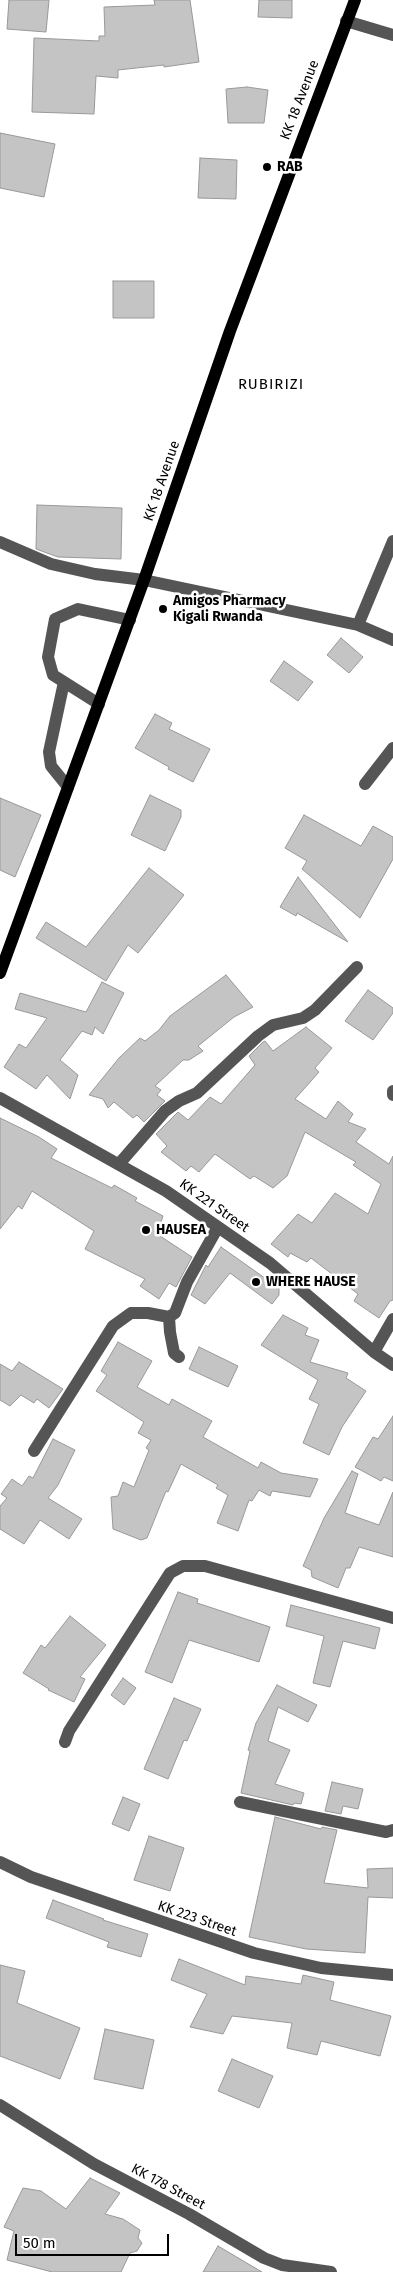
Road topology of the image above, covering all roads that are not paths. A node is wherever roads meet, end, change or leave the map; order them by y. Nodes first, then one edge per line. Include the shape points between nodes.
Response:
1 (355, 0) edge
2 (346, 21) junction
3 (393, 35) edge
4 (393, 541) edge
5 (0, 542) edge
6 (144, 580) junction
7 (130, 620) junction
8 (358, 625) junction
9 (393, 640) edge
10 (64, 682) junction
11 (99, 704) junction
12 (393, 748) edge
13 (365, 784) dead end
14 (68, 787) junction
15 (357, 967) dead end
16 (0, 973) edge
17 (0, 1098) edge
18 (119, 1164) junction
19 (218, 1227) junction
20 (169, 1316) junction
21 (393, 1319) edge
22 (374, 1352) junction
23 (179, 1357) dead end
24 (393, 1365) edge
25 (34, 1451) dead end
26 (393, 1618) edge
27 (65, 1742) dead end
28 (240, 1802) dead end
29 (393, 1830) edge
30 (0, 1862) edge
31 (393, 1975) edge
32 (0, 2105) edge
33 (331, 2272) edge

1 - 2 main road, KK 18 Avenue
2 - 3 street
2 - 6 main road, KK 18 Avenue via 230,331
4 - 8 street
5 - 6 street via 52,564
6 - 7 main road, KK 18 Avenue
6 - 8 street
7 - 10 street via 78,609 55,619 48,657 52,675
7 - 11 main road, KK 18 Avenue
8 - 9 street
10 - 11 street
10 - 14 street via 49,752 52,766
11 - 14 main road, KK 18 Avenue
12 - 13 street
14 - 16 main road, KK 18 Avenue
15 - 18 street via 315,1010 303,1018 273,1025 197,1093 165,1110
17 - 18 street, KK 221 Street
18 - 19 street, KK 221 Street
19 - 20 street via 187,1282 175,1313
19 - 22 street, KK 221 Street via 296,1284
20 - 23 street via 174,1353
20 - 25 street via 131,1313 113,1326
21 - 22 street
22 - 24 street, KK 221 Street
26 - 27 street via 205,1566 183,1566 170,1573
28 - 29 street via 386,1832
30 - 31 street, KK 223 Street via 31,1877 254,1953 321,1968
32 - 33 street, KK 178 Street via 94,2164 264,2258 282,2265

